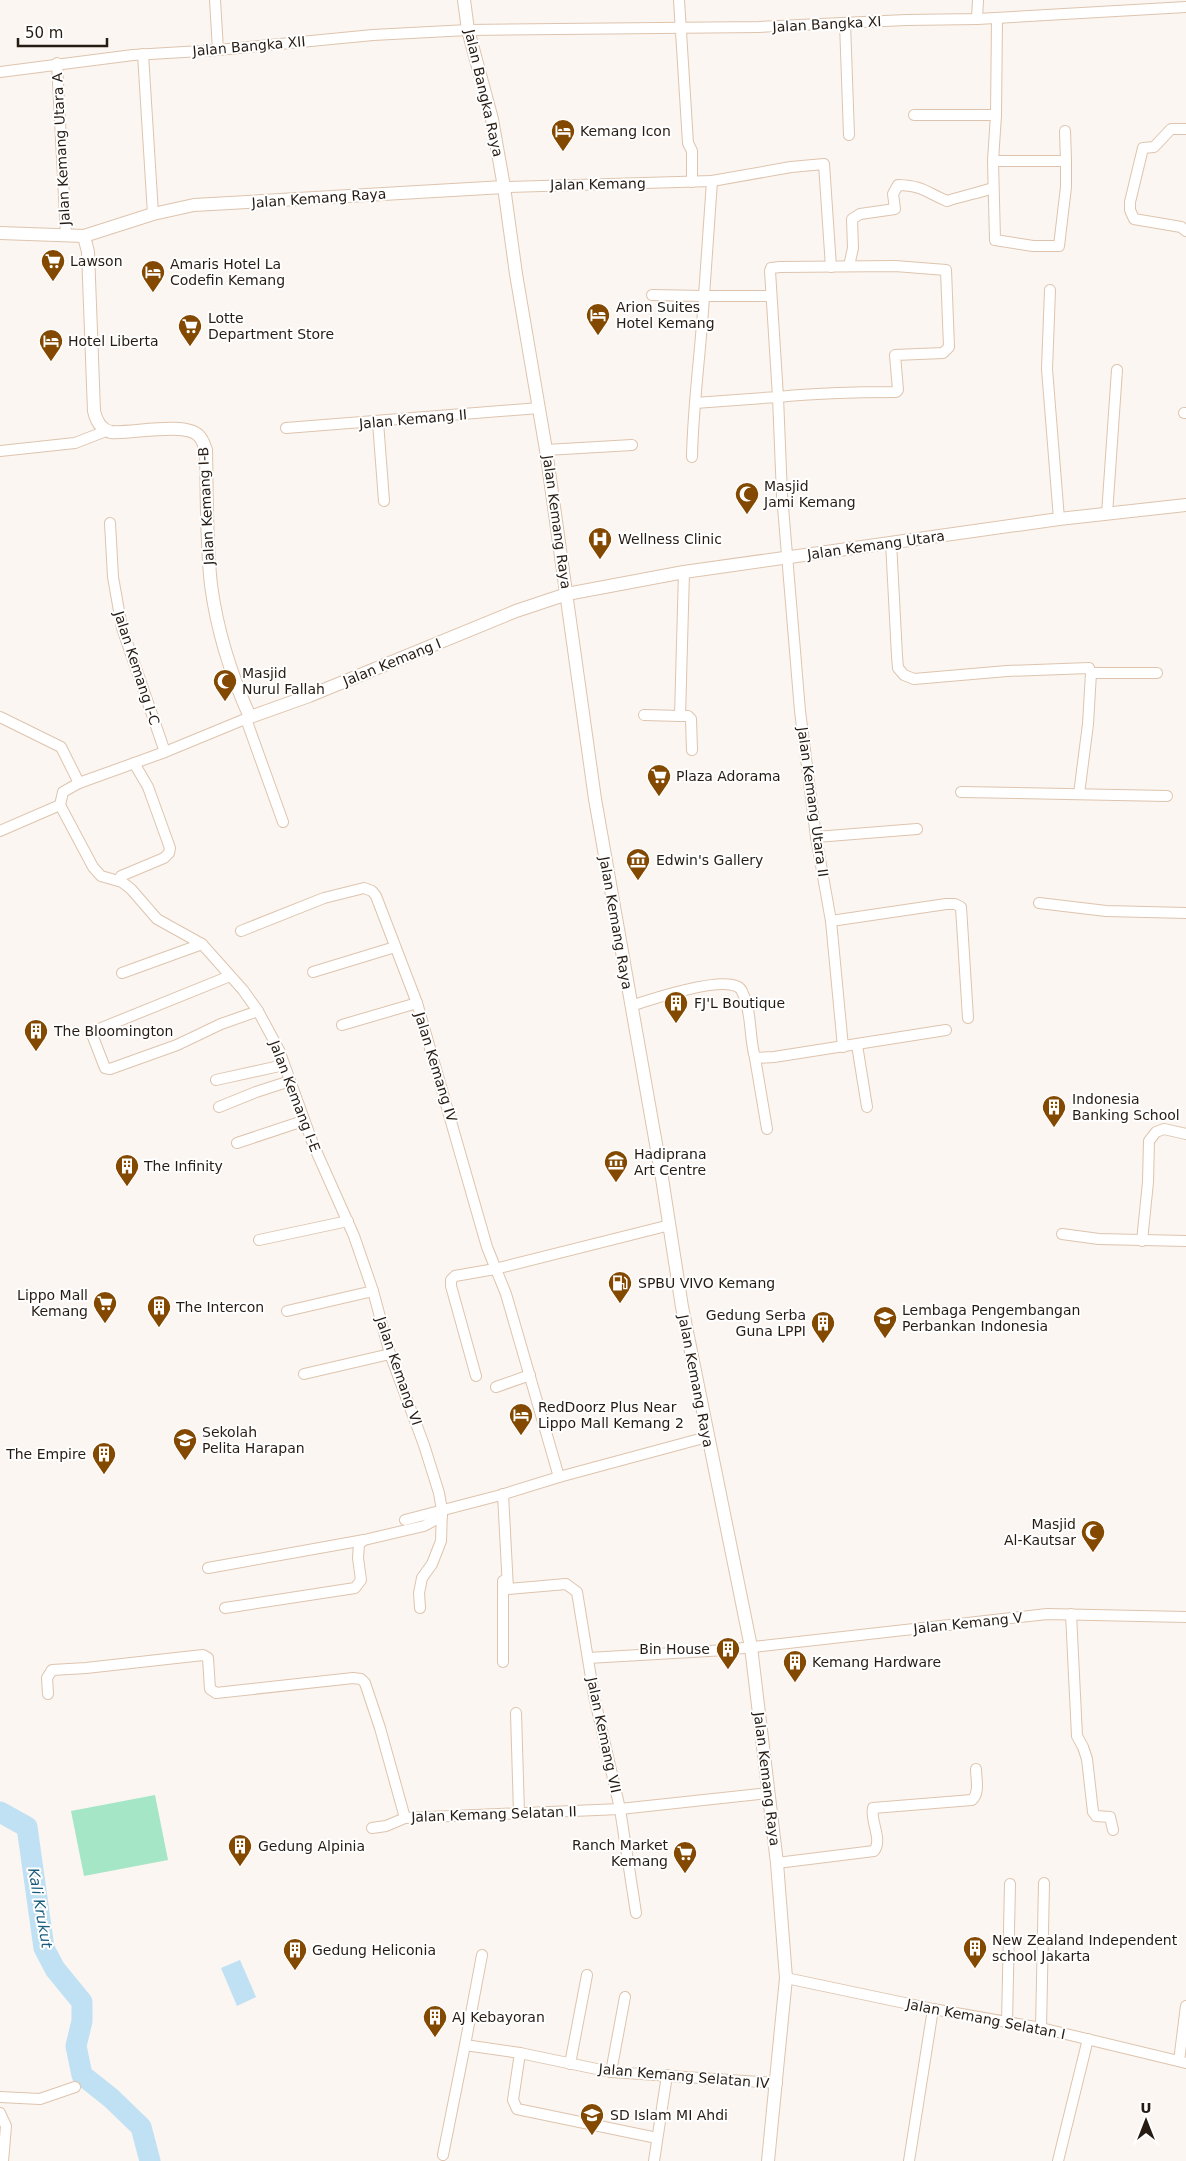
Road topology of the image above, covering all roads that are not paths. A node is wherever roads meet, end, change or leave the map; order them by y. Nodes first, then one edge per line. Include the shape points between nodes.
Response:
1 (215, 0) edge
2 (464, 0) edge
3 (678, 0) edge
4 (978, 0) edge
5 (1186, 7) edge
6 (996, 18) junction
7 (977, 19) junction
8 (845, 23) junction
9 (681, 29) junction
10 (468, 30) junction
11 (218, 50) junction
12 (143, 54) junction
13 (56, 64) junction
14 (0, 72) edge
15 (914, 115) dead end
16 (996, 115) junction
17 (1186, 129) edge
18 (1065, 131) dead end
19 (848, 135) dead end
20 (993, 161) junction
21 (1066, 161) junction
22 (712, 181) junction
23 (692, 182) junction
24 (504, 186) junction
25 (993, 188) junction
26 (153, 214) junction
27 (1186, 231) edge
28 (0, 232) edge
29 (66, 235) junction
30 (84, 236) junction
31 (848, 266) junction
32 (831, 267) junction
33 (1050, 290) dead end
34 (652, 295) dead end
35 (704, 296) junction
36 (772, 296) junction
37 (1117, 370) dead end
38 (778, 397) junction
39 (695, 403) junction
40 (539, 408) junction
41 (378, 422) junction
42 (286, 428) dead end
43 (106, 431) junction
44 (632, 444) dead end
45 (546, 450) junction
46 (0, 451) edge
47 (692, 457) dead end
48 (384, 501) dead end
49 (1186, 504) edge
50 (1106, 514) junction
51 (1059, 519) junction
52 (110, 523) dead end
53 (892, 542) junction
54 (787, 557) junction
55 (684, 572) junction
56 (567, 594) junction
57 (1091, 673) junction
58 (1157, 673) dead end
59 (644, 715) dead end
60 (680, 716) junction
61 (0, 717) edge
62 (248, 718) junction
63 (692, 750) dead end
64 (165, 752) junction
65 (134, 763) junction
66 (79, 783) junction
67 (962, 792) dead end
68 (1079, 794) junction
69 (1167, 796) dead end
70 (60, 805) junction
71 (283, 822) dead end
72 (917, 829) dead end
73 (0, 831) edge
74 (816, 836) junction
75 (121, 876) dead end
76 (1039, 903) dead end
77 (1186, 913) edge
78 (831, 921) junction
79 (241, 931) dead end
80 (202, 944) junction
81 (394, 947) junction
82 (313, 972) dead end
83 (122, 973) dead end
84 (230, 976) junction
85 (417, 1004) junction
86 (631, 1006) junction
87 (258, 1012) junction
88 (968, 1018) dead end
89 (342, 1025) dead end
90 (946, 1030) dead end
91 (857, 1045) junction
92 (843, 1047) junction
93 (755, 1058) junction
94 (284, 1065) junction
95 (216, 1080) dead end
96 (290, 1081) junction
97 (219, 1107) dead end
98 (867, 1108) dead end
99 (303, 1121) junction
100 (767, 1129) dead end
101 (1186, 1134) edge
102 (236, 1143) dead end
103 (340, 1205) joint
104 (348, 1221) junction
105 (670, 1225) junction
106 (1062, 1234) dead end
107 (259, 1240) dead end
108 (1142, 1241) junction
109 (1186, 1242) edge
110 (495, 1269) junction
111 (372, 1291) junction
112 (286, 1311) dead end
113 (390, 1354) junction
114 (304, 1374) dead end
115 (530, 1375) junction
116 (476, 1376) dead end
117 (496, 1387) dead end
118 (707, 1437) junction
119 (559, 1476) junction
120 (502, 1495) junction
121 (442, 1513) junction
122 (405, 1520) dead end
123 (364, 1540) junction
124 (208, 1568) dead end
125 (225, 1608) dead end
126 (420, 1608) dead end
127 (1071, 1614) junction
128 (1186, 1617) edge
129 (750, 1647) junction
130 (588, 1658) junction
131 (503, 1662) dead end
132 (48, 1694) dead end
133 (516, 1713) dead end
134 (976, 1769) dead end
135 (768, 1792) junction
136 (620, 1809) junction
137 (519, 1813) junction
138 (405, 1818) junction
139 (372, 1828) dead end
140 (1113, 1830) dead end
141 (777, 1864) junction
142 (1010, 1884) dead end
143 (1044, 1884) dead end
144 (636, 1913) dead end
145 (482, 1955) dead end
146 (587, 1975) dead end
147 (786, 1978) junction
148 (626, 1997) dead end
149 (1186, 2006) edge
150 (933, 2009) junction
151 (1007, 2022) junction
152 (1041, 2028) junction
153 (1088, 2039) junction
154 (465, 2045) junction
155 (520, 2053) junction
156 (1183, 2062) edge
157 (570, 2064) junction
158 (611, 2072) junction
159 (667, 2075) junction
160 (777, 2083) junction
161 (75, 2087) dead end
162 (0, 2097) edge
163 (0, 2113) edge
164 (657, 2138) junction
165 (443, 2155) dead end
166 (3, 2161) edge
167 (654, 2161) edge
168 (768, 2161) edge
169 (909, 2161) edge
170 (1058, 2161) edge

1 - 11 street
2 - 10 street, Jalan Bangka Raya
3 - 9 street
4 - 7 street
5 - 6 street, Jalan Bangka XI
6 - 7 street, Jalan Bangka XI
6 - 16 street
7 - 8 street, Jalan Bangka XI
8 - 9 street, Jalan Bangka XI
8 - 19 street
9 - 10 street, Jalan Bangka XI
9 - 23 street
10 - 11 street, Jalan Bangka XII via 372,35
10 - 24 street, Jalan Bangka Raya via 492,119
11 - 12 street, Jalan Bangka XII
12 - 13 street, Jalan Bangka XII
12 - 26 street
13 - 14 street, Jalan Bangka XII
13 - 29 street, Jalan Kemang Utara A
15 - 16 street
16 - 20 street
17 - 27 street via 1171,129 1155,146 1143,148 1130,210 1134,219
18 - 21 street
20 - 21 street
20 - 25 street
21 - 25 street via 1065,204 1057,247 995,240
22 - 23 street, Jalan Kemang
22 - 32 street, Jalan Kemang via 824,164
22 - 35 street
23 - 24 street, Jalan Kemang
24 - 26 street, Jalan Kemang Raya via 194,205
24 - 40 street, Jalan Kemang Raya
25 - 31 street via 947,201 922,188 898,185 893,194 895,209 860,214 852,219 853,248
26 - 30 street, Jalan Kemang Raya
28 - 29 street, Jalan Kemang Raya
29 - 30 street, Jalan Kemang Raya
30 - 43 street via 88,252 94,411 96,421
31 - 32 street
31 - 38 street via 946,270 950,346 943,353 895,355 896,392
32 - 36 street, Jalan Kemang Utara II via 772,268
33 - 51 street via 1046,370
34 - 35 street
35 - 36 street
35 - 39 street
36 - 38 street, Jalan Kemang Utara II
37 - 50 street
38 - 39 street
38 - 54 street, Jalan Kemang Utara II
39 - 47 street
40 - 41 street, Jalan Kemang II
40 - 45 street, Jalan Kemang Raya
41 - 42 street, Jalan Kemang II
41 - 48 street
43 - 46 street via 75,442
43 - 62 street, Jalan Kemang I-B via 183,429 199,435 203,442 206,450 209,565 217,621
44 - 45 street
45 - 56 street, Jalan Kemang Raya
49 - 50 street, Jalan Kemang Utara
50 - 51 street, Jalan Kemang Utara
51 - 53 street, Jalan Kemang Utara
52 - 64 street, Jalan Kemang I-C via 113,576 122,628
53 - 54 street, Jalan Kemang Utara
53 - 57 street via 898,668 904,675 929,679 1085,667
54 - 55 street, Jalan Kemang Utara
54 - 74 street, Jalan Kemang Utara II via 800,711
55 - 56 street, Jalan Kemang Utara
55 - 60 street
56 - 62 street, Jalan Kemang I via 516,611
56 - 86 street, Jalan Kemang Raya via 595,799
57 - 58 street
57 - 68 street
59 - 60 street
60 - 63 street via 690,719
61 - 66 street via 61,747
62 - 64 street, Jalan Kemang I
62 - 71 street
64 - 65 street, Jalan Kemang I
65 - 66 street, Jalan Kemang I
65 - 75 street via 148,787 170,848 164,858
66 - 70 street, Jalan Kemang I via 63,792
67 - 68 street
68 - 69 street
70 - 73 street
70 - 80 street, Jalan Kemang I-E via 101,876 122,882 157,919
72 - 74 street
74 - 78 street, Jalan Kemang Utara II
76 - 77 street via 1106,911
78 - 88 street via 946,904 961,908
78 - 92 street, Jalan Kemang Utara II
79 - 81 street, Jalan Kemang IV via 324,898 364,888 376,896
80 - 83 street
80 - 84 street, Jalan Kemang I-E
81 - 82 street
81 - 85 street, Jalan Kemang IV
84 - 87 street, Jalan Kemang I-E
84 - 87 street via 94,1032 105,1068 177,1045 221,1024
85 - 89 street
85 - 110 street, Jalan Kemang IV
86 - 93 street via 688,990 726,984 737,986 746,1000
86 - 105 street, Jalan Kemang Raya
87 - 94 street, Jalan Kemang I-E
90 - 91 street
91 - 92 street
91 - 98 street
92 - 93 street
93 - 100 street
94 - 95 street
94 - 96 street, Jalan Kemang I-E
96 - 97 street
96 - 99 street, Jalan Kemang I-E
99 - 102 street
99 - 103 street, Jalan Kemang I-E
101 - 108 street via 1164,1129 1156,1132 1150,1141
103 - 104 street, Jalan Kemang VI
104 - 107 street
104 - 111 street, Jalan Kemang VI
105 - 110 street
105 - 118 street, Jalan Kemang Raya
106 - 108 street
108 - 109 street
110 - 115 street, Jalan Kemang IV via 506,1294
110 - 116 street via 465,1273 451,1280
111 - 112 street
111 - 113 street, Jalan Kemang VI
113 - 114 street
113 - 121 street, Jalan Kemang VI via 424,1445
115 - 117 street
115 - 119 street, Jalan Kemang IV
118 - 119 street
118 - 129 street, Jalan Kemang Raya
119 - 120 street
120 - 121 street
120 - 130 street via 508,1589 566,1584 577,1592
120 - 131 street
121 - 122 street
121 - 123 street via 424,1526
121 - 126 street, Jalan Kemang VI via 441,1541 432,1564 422,1578
123 - 124 street
123 - 125 street via 358,1548 361,1580 355,1588
127 - 128 street, Jalan Kemang V
127 - 129 street, Jalan Kemang V via 1021,1616
127 - 140 street via 1077,1736 1087,1760 1093,1812 1096,1816 1110,1817
129 - 130 street, Jalan Kemang VII
129 - 135 street, Jalan Kemang Raya
130 - 136 street, Jalan Kemang VII
132 - 138 street, Jalan Kemang Selatan II via 47,1678 52,1670 203,1655 208,1658 210,1689 216,1693 361,1679 380,1728
133 - 137 street
134 - 141 street via 977,1791 972,1800 873,1808 877,1843 874,1851
135 - 136 street, Jalan Kemang Selatan II
135 - 141 street, Jalan Kemang Raya
136 - 137 street, Jalan Kemang Selatan II
136 - 144 street, Jalan Kemang VII
137 - 138 street, Jalan Kemang Selatan II
138 - 139 street
141 - 147 street, Jalan Kemang Raya
142 - 151 street
143 - 152 street
145 - 154 street
146 - 157 street
147 - 150 street, Jalan Kemang Selatan I
147 - 160 street, Jalan Kemang Raya
148 - 158 street
149 - 156 street
150 - 151 street, Jalan Kemang Selatan I
150 - 169 street
151 - 152 street, Jalan Kemang Selatan I
152 - 153 street, Jalan Kemang Selatan I
153 - 156 street, Jalan Kemang Selatan I
153 - 170 street
154 - 155 street, Jalan Kemang Selatan IV
154 - 165 street
155 - 157 street, Jalan Kemang Selatan IV
155 - 164 street via 513,2100 517,2109
157 - 158 street, Jalan Kemang Selatan IV
158 - 159 street, Jalan Kemang Selatan IV
159 - 160 street, Jalan Kemang Selatan IV
159 - 164 street
160 - 168 street, Jalan Kemang Raya
161 - 162 street via 40,2099
163 - 166 street via 6,2126
164 - 167 street

